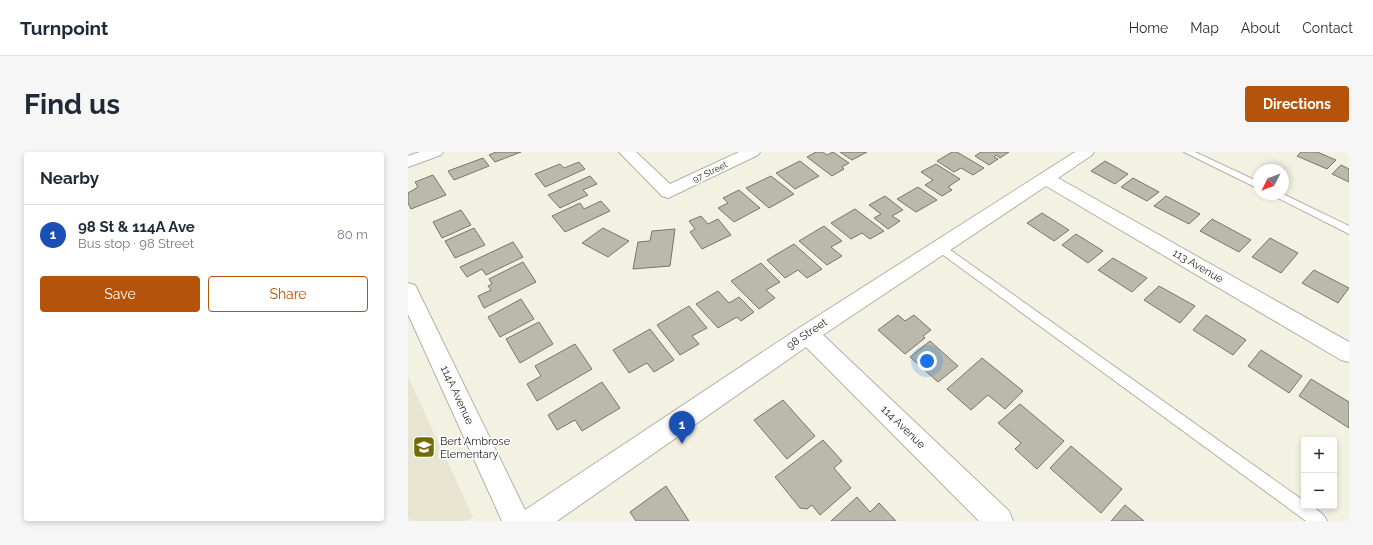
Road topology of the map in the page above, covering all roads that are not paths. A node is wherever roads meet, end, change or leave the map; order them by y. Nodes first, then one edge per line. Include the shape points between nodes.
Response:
1 (435, 152) edge
2 (627, 152) edge
3 (752, 152) edge
4 (1086, 152) edge
5 (1188, 152) edge
6 (408, 162) edge
7 (1046, 179) junction
8 (1253, 183) edge
9 (1287, 200) edge
10 (1349, 230) edge
11 (939, 246) junction
12 (408, 291) edge
13 (807, 334) junction
14 (1349, 353) edge
15 (516, 521) edge
16 (533, 521) edge
17 (998, 521) edge
18 (1319, 521) edge

1 - 6 street
2 - 3 street, 97 Street via 668,192
4 - 7 street, 98 Street
5 - 8 lane
7 - 11 street, 98 Street
7 - 14 street, 113 Avenue
9 - 10 lane
11 - 13 street, 98 Street
11 - 18 lane
12 - 15 street, 114A Avenue
13 - 16 street, 98 Street
13 - 17 street, 114 Avenue

